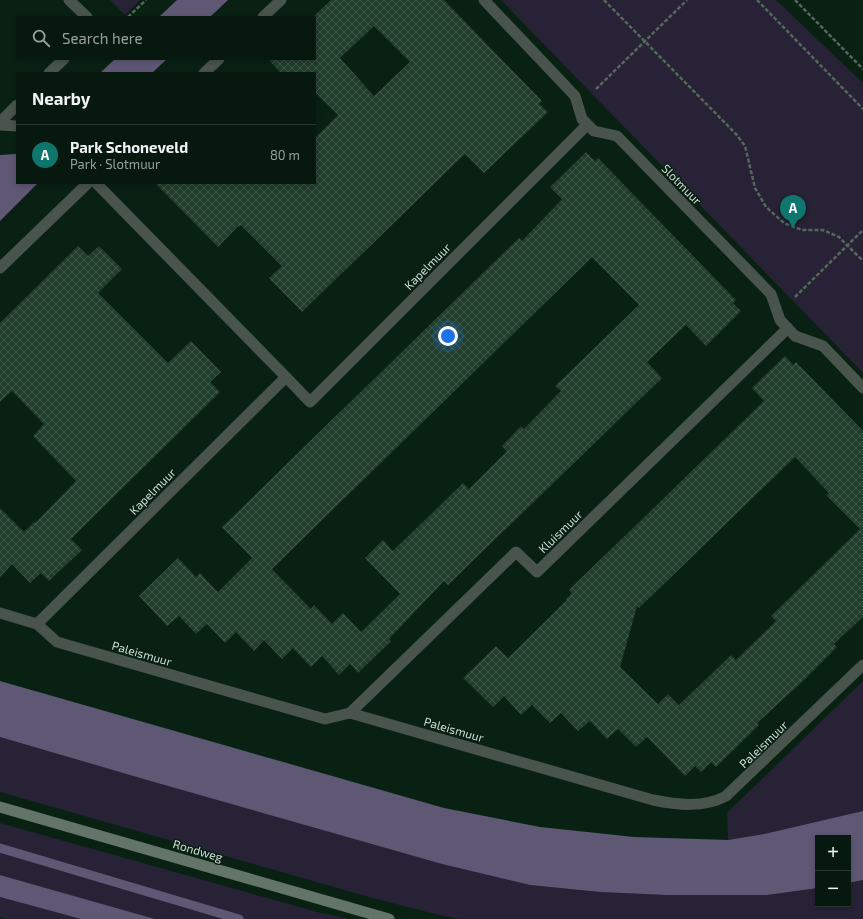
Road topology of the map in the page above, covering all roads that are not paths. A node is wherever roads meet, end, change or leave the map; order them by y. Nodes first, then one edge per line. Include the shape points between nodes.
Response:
1 (70, 0) edge
2 (281, 0) edge
3 (484, 0) edge
4 (85, 16) edge
5 (264, 16) edge
6 (63, 60) edge
7 (218, 60) edge
8 (51, 72) edge
9 (205, 72) edge
10 (16, 106) edge
11 (0, 122) edge
12 (0, 125) edge
13 (587, 125) junction
14 (16, 126) edge
15 (87, 184) edge
16 (97, 184) edge
17 (0, 268) edge
18 (788, 328) junction
19 (286, 378) junction
20 (863, 388) edge
21 (0, 613) edge
22 (37, 624) junction
23 (863, 665) edge
24 (350, 713) junction
25 (0, 807) edge
26 (389, 919) edge

1 - 4 street
2 - 5 street
3 - 13 street via 576,96 582,119
6 - 8 street
7 - 9 street
10 - 11 street
12 - 14 street
13 - 18 street, Slotmuur via 594,131 617,136 771,294 780,320
13 - 19 street, Kapelmuur via 310,402
15 - 17 street
16 - 19 street, Kapelmuur
18 - 20 street, Slotmuur via 795,336 823,346
18 - 24 street, Kluismuur via 537,572 516,552
19 - 22 street, Kapelmuur
21 - 22 street, Paleismuur
22 - 24 street, Paleismuur via 57,642 279,706 325,719
23 - 24 street, Paleismuur via 726,796 716,802 703,804 653,800
25 - 26 main road, Rondweg

